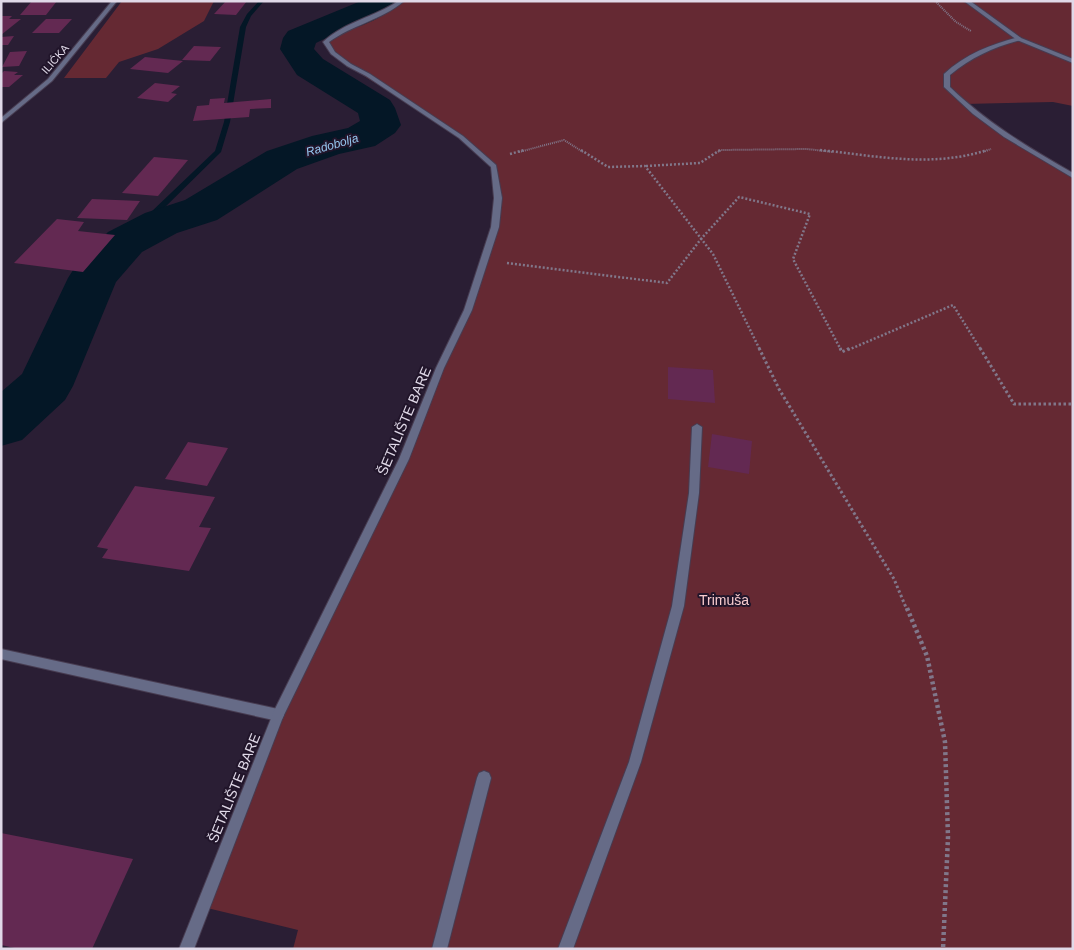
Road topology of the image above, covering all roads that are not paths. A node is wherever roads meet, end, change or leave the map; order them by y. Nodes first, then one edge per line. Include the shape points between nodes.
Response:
1 (115, 1) edge
2 (402, 1) edge
3 (966, 1) edge
4 (1019, 39) junction
5 (1073, 61) edge
6 (1, 121) edge
7 (1073, 176) edge
8 (697, 427) dead end
9 (1, 654) edge
10 (278, 715) junction
11 (484, 778) dead end
12 (186, 949) edge
13 (439, 949) edge
14 (565, 949) edge

1 - 6 street, ILIĆKA via 50,80
2 - 10 street, ŠETALIŠTE BARE via 391,10 337,33 326,42 333,53 349,65 461,137 494,166 498,198 495,227 468,310 440,368 404,459
3 - 4 street
4 - 5 street
4 - 7 street via 993,45 971,56 947,74 947,87 963,104 1015,141
8 - 14 street via 694,493 678,606 635,762
9 - 10 street
10 - 12 street, ŠETALIŠTE BARE
11 - 13 street

